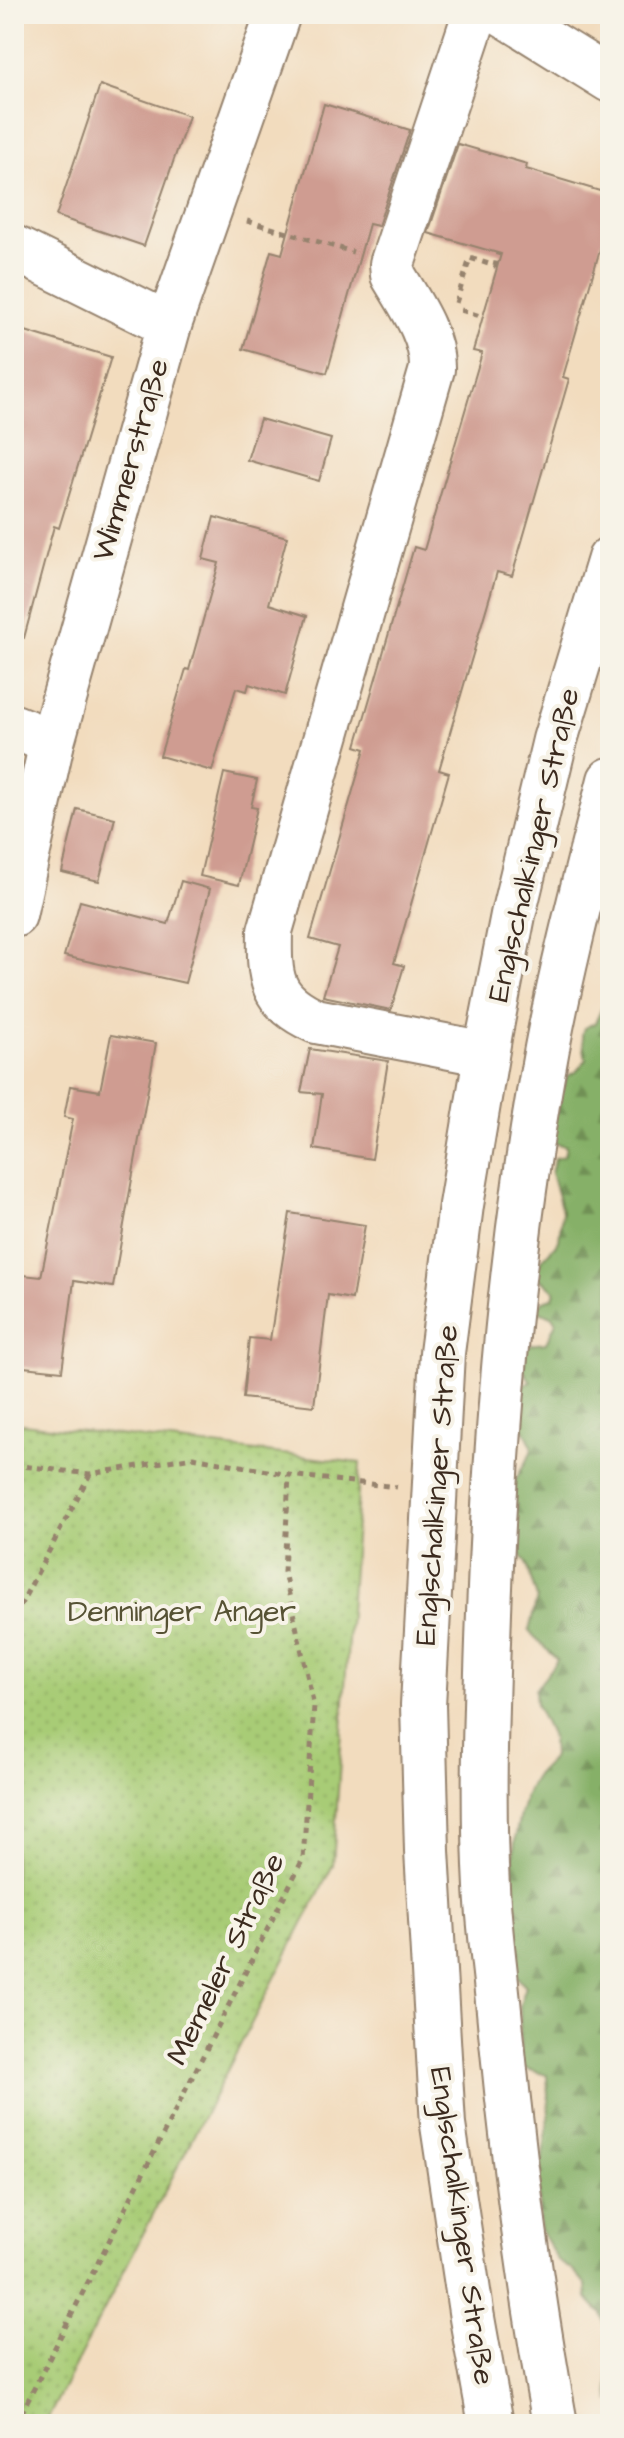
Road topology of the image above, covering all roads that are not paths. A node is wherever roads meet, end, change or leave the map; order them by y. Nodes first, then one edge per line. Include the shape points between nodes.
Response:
1 (278, 14) edge
2 (475, 14) edge
3 (504, 14) edge
4 (610, 80) edge
5 (14, 248) edge
6 (169, 325) junction
7 (610, 559) edge
8 (33, 735) edge
9 (610, 780) edge
10 (14, 915) edge
11 (486, 1054) junction
12 (491, 2424) edge
13 (555, 2424) edge

1 - 6 main road, Wimmerstraße
2 - 11 main road via 392,264 428,340 432,369 270,931 269,966 278,993 294,1011 316,1021
3 - 4 main road
5 - 6 main road
6 - 8 main road, Wimmerstraße
7 - 11 main road, Englschalkinger Straße via 555,740
8 - 10 main road, Wimmerstraße
9 - 13 main road, Englschalkinger Straße via 547,1050 521,1221 493,1497 486,1704 487,1887 508,2111
11 - 12 main road, Englschalkinger Straße via 442,1353 423,1719 443,2125

